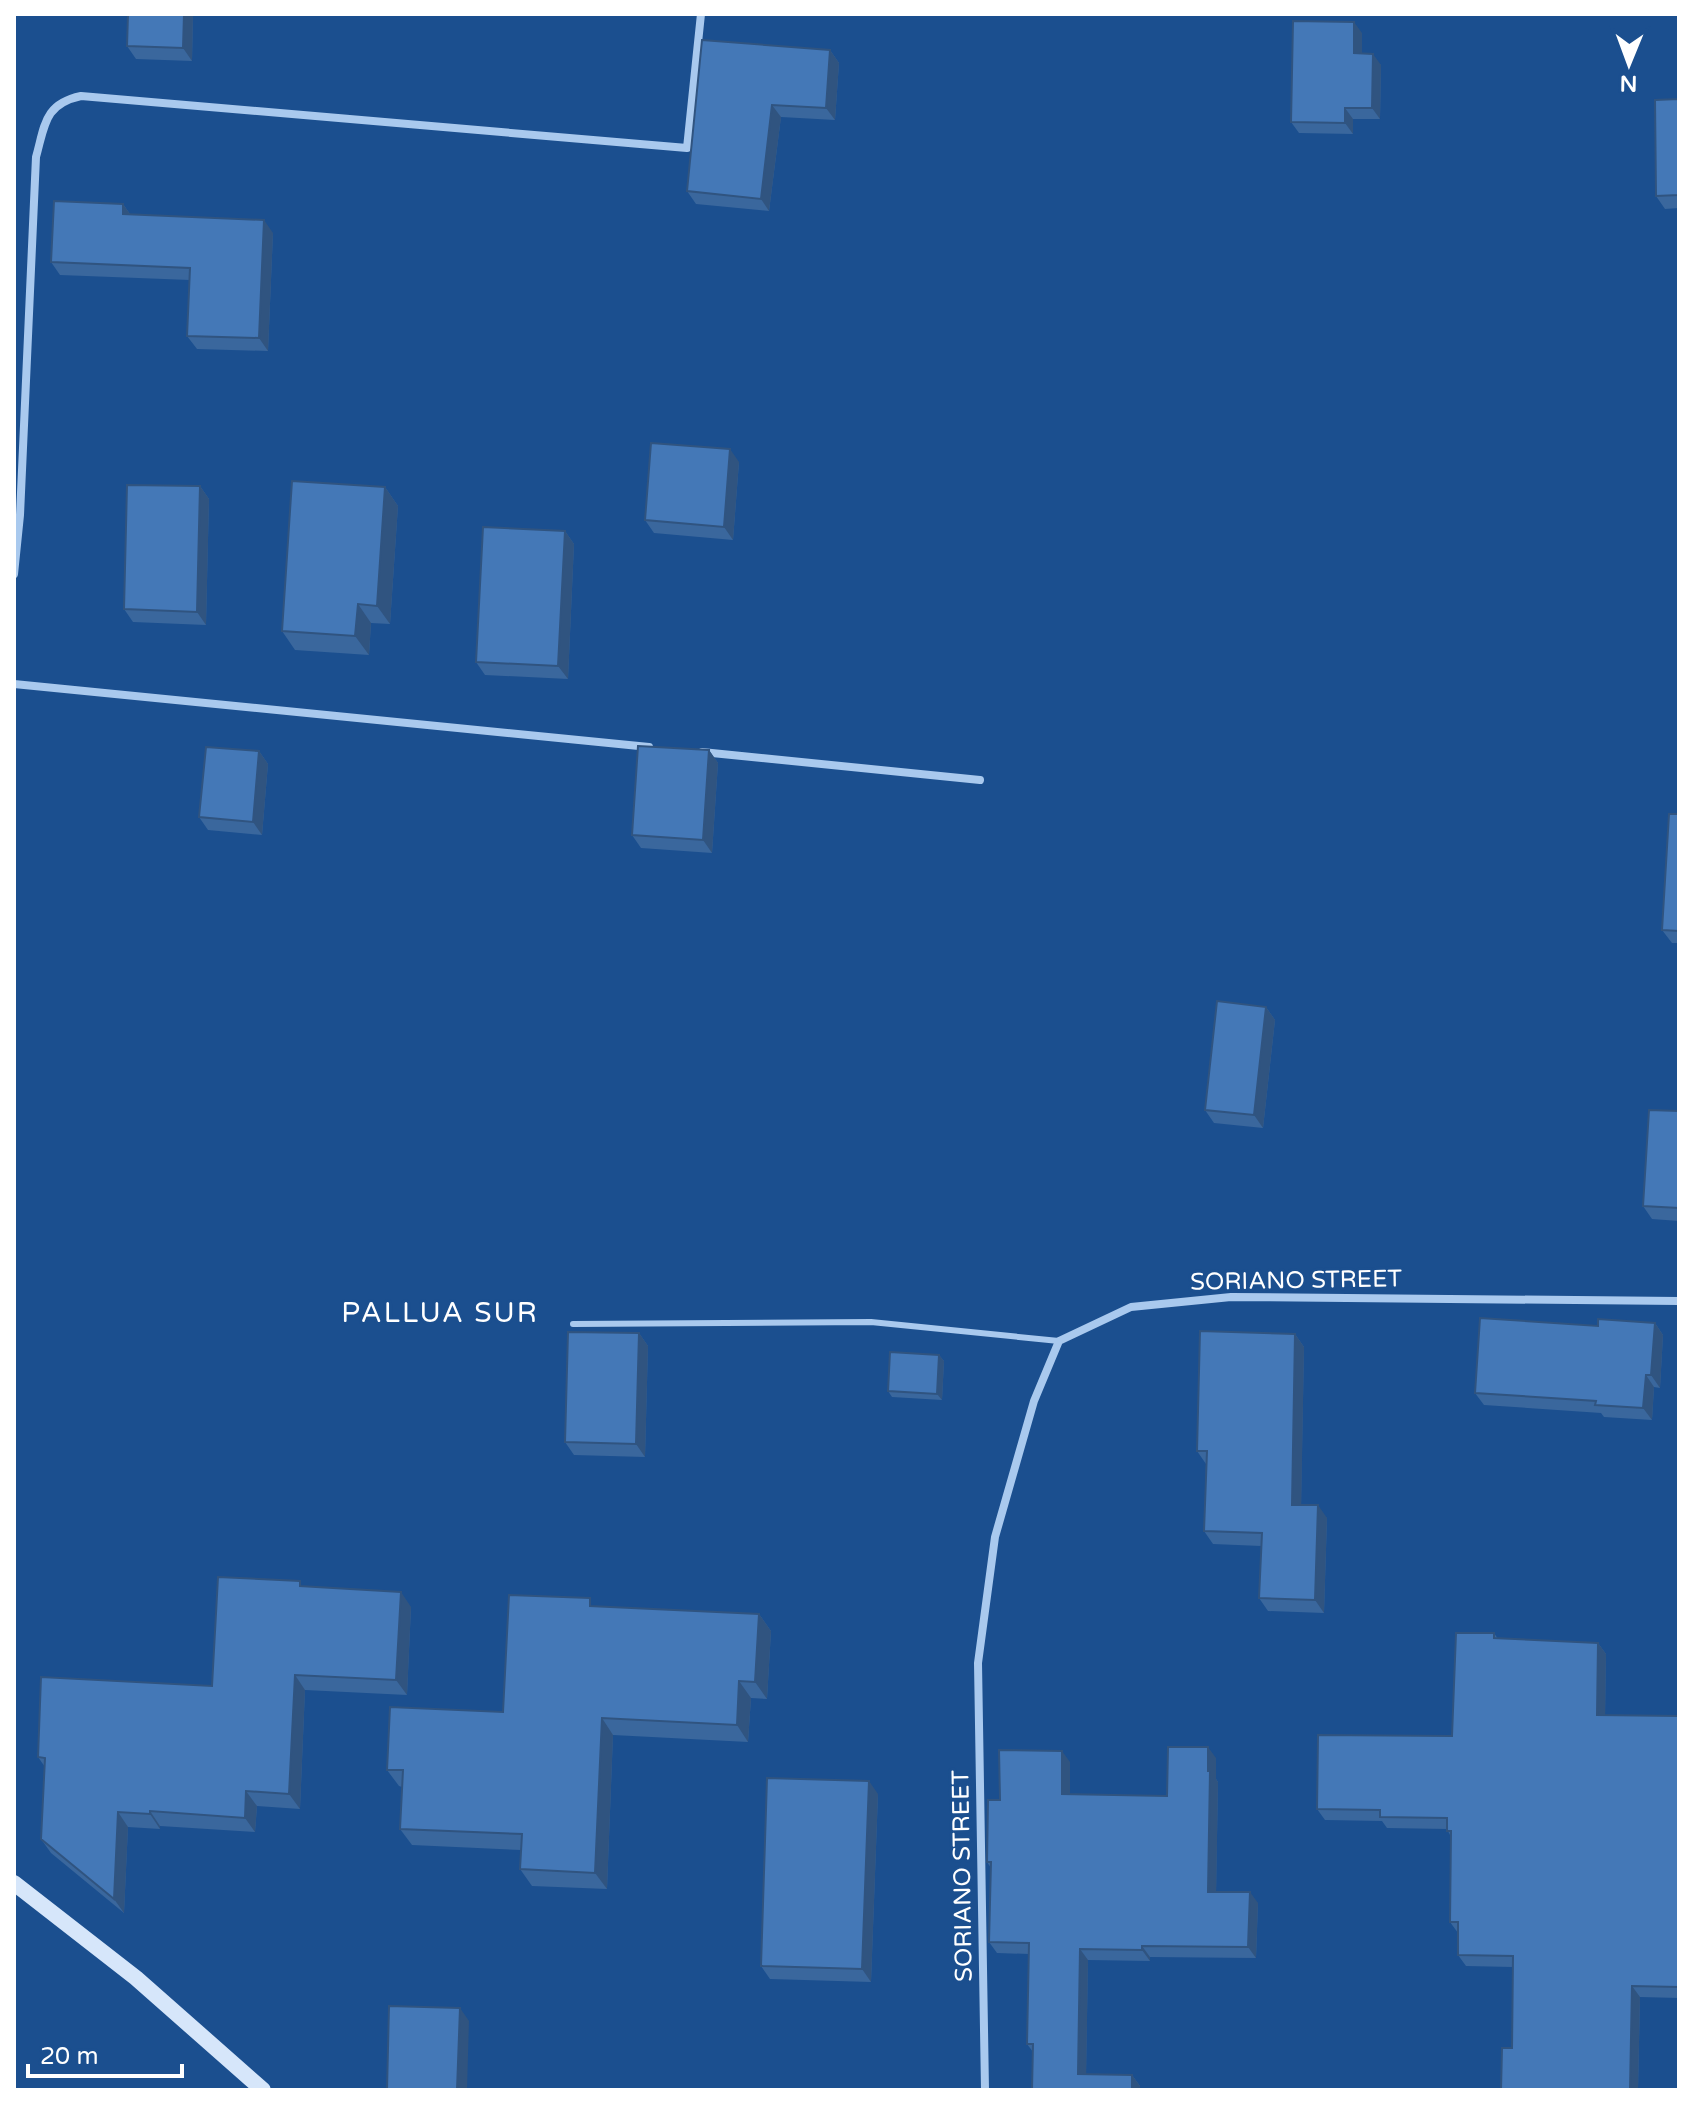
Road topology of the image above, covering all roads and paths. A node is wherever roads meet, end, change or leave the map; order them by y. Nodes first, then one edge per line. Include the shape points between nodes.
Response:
1 (701, 14) edge
2 (14, 574) edge
3 (14, 684) edge
4 (663, 748) edge
5 (695, 751) edge
6 (980, 780) dead end
7 (1679, 1301) edge
8 (573, 1324) dead end
9 (1059, 1341) junction
10 (14, 1883) edge
11 (263, 2090) edge
12 (985, 2090) edge

1 - 2 street via 687,148 81,96 63,100 48,116 36,157
3 - 4 street
5 - 6 street
7 - 9 street, SORIANO STREET via 1231,1297 1131,1307
8 - 9 lane via 871,1322
9 - 12 street, SORIANO STREET via 1034,1401 995,1537 978,1663
10 - 11 street via 136,1978

